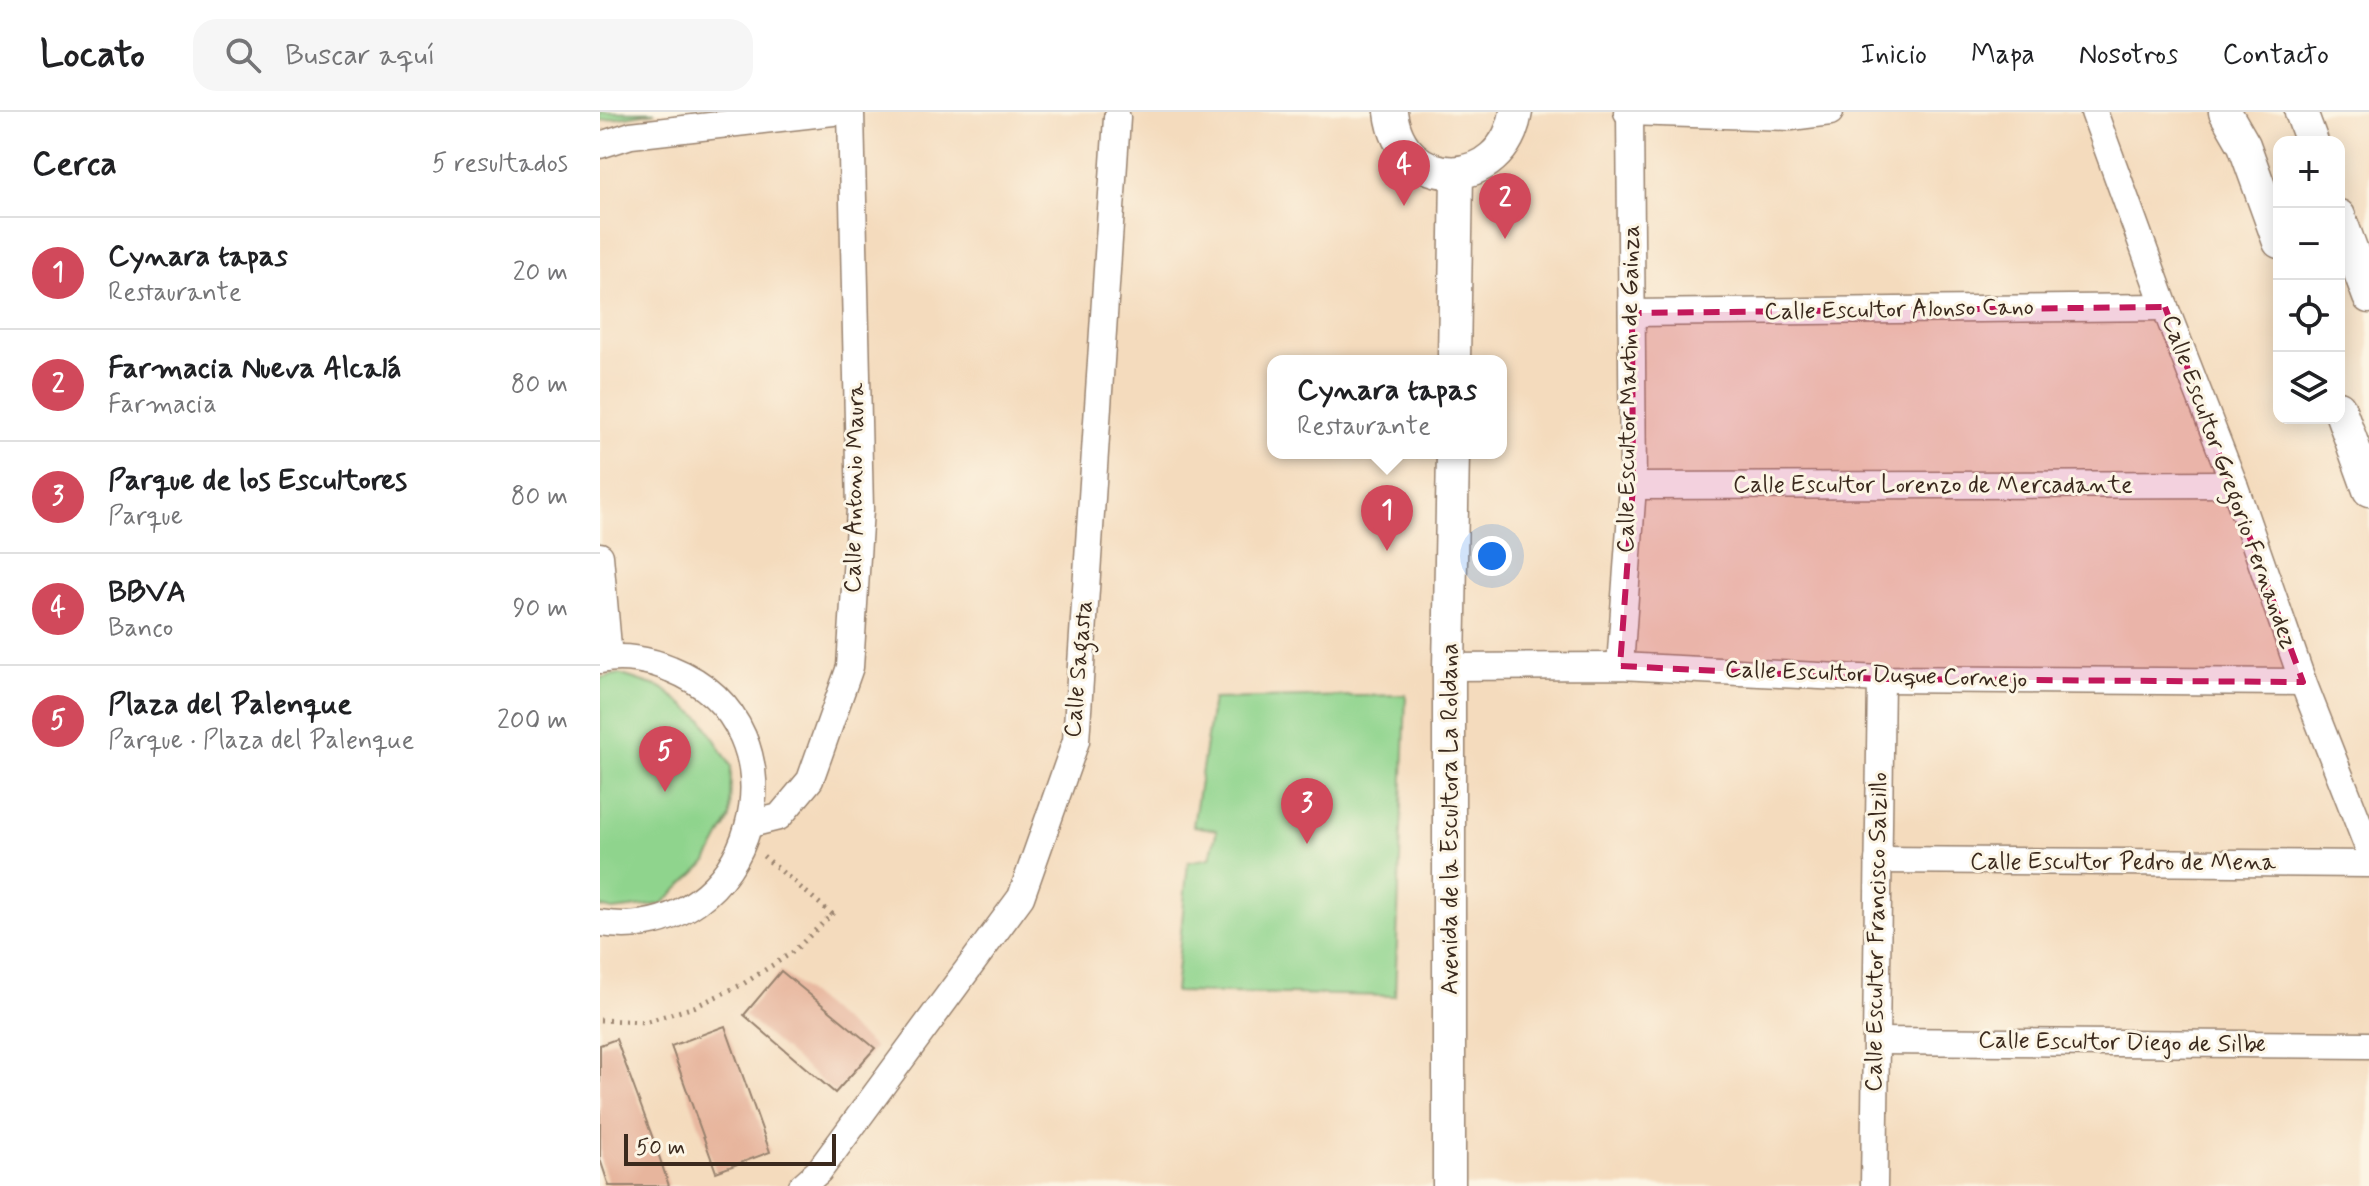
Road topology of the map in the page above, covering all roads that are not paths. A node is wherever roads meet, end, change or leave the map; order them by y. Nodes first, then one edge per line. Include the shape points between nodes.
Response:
1 (833, 112) edge
2 (851, 112) edge
3 (1391, 112) edge
4 (1516, 112) edge
5 (1628, 112) edge
6 (1830, 112) edge
7 (2094, 112) edge
8 (2225, 112) edge
9 (2301, 112) edge
10 (1118, 114) edge
11 (2310, 136) edge
12 (600, 145) edge
13 (1457, 173) junction
14 (2273, 225) edge
15 (2345, 232) edge
16 (2369, 297) edge
17 (2165, 307) junction
18 (1632, 313) junction
19 (1454, 355) edge
20 (2345, 424) edge
21 (1453, 459) edge
22 (2234, 484) junction
23 (1633, 486) junction
24 (2369, 490) edge
25 (600, 556) edge
26 (604, 659) edge
27 (1620, 666) junction
28 (1449, 667) junction
29 (1881, 679) junction
30 (2303, 682) junction
31 (748, 832) junction
32 (2369, 850) edge
33 (1878, 860) junction
34 (2369, 864) edge
35 (600, 923) edge
36 (1876, 1041) junction
37 (2369, 1045) edge
38 (802, 1186) edge
39 (1449, 1186) edge
40 (1874, 1186) edge

1 - 12 street via 631,135
2 - 31 street, Calle Antonio Maura via 860,509 850,667 810,780 779,817
3 - 13 street via 1402,147 1417,162
4 - 13 street via 1506,146 1476,169
5 - 6 street via 1791,117
5 - 18 street, Calle Escultor Martin de Gainza
7 - 17 street, Calle Escultor Gregorio Fernandez
8 - 14 street via 2244,145
9 - 11 street
10 - 38 street, Calle Sagasta via 1076,741 1021,897 819,1171
13 - 19 street
15 - 16 street
17 - 18 street, Calle Escultor Alonso Cano
17 - 22 street, Calle Escultor Gregorio Fernandez
18 - 23 street, Calle Escultor Martin de Gainza
20 - 24 street
21 - 28 street, Avenida de la Escultora La Roldana
22 - 23 street, Calle Escultor Lorenzo de Mercadante
22 - 30 street, Calle Escultor Gregorio Fernandez
23 - 27 street, Calle Escultor Martin de Gainza
25 - 26 street
26 - 31 street via 651,661 690,677 723,704 745,740 755,781
27 - 28 street, Calle Escultor Duque Cornejo
27 - 29 street, Calle Escultor Duque Cornejo
28 - 39 street, Avenida de la Escultora La Roldana
29 - 30 street, Calle Escultor Duque Cornejo
29 - 33 street, Calle Escultor Francisco Salzillo
30 - 32 street, Calle Escultor Gregorio Fernandez
31 - 35 street via 725,876 695,903 659,920
33 - 34 street, Calle Escultor Pedro de Mena
33 - 36 street, Calle Escultor Francisco Salzillo
36 - 37 street, Calle Escultor Diego de Silbe
36 - 40 street, Calle Escultor Francisco Salzillo

